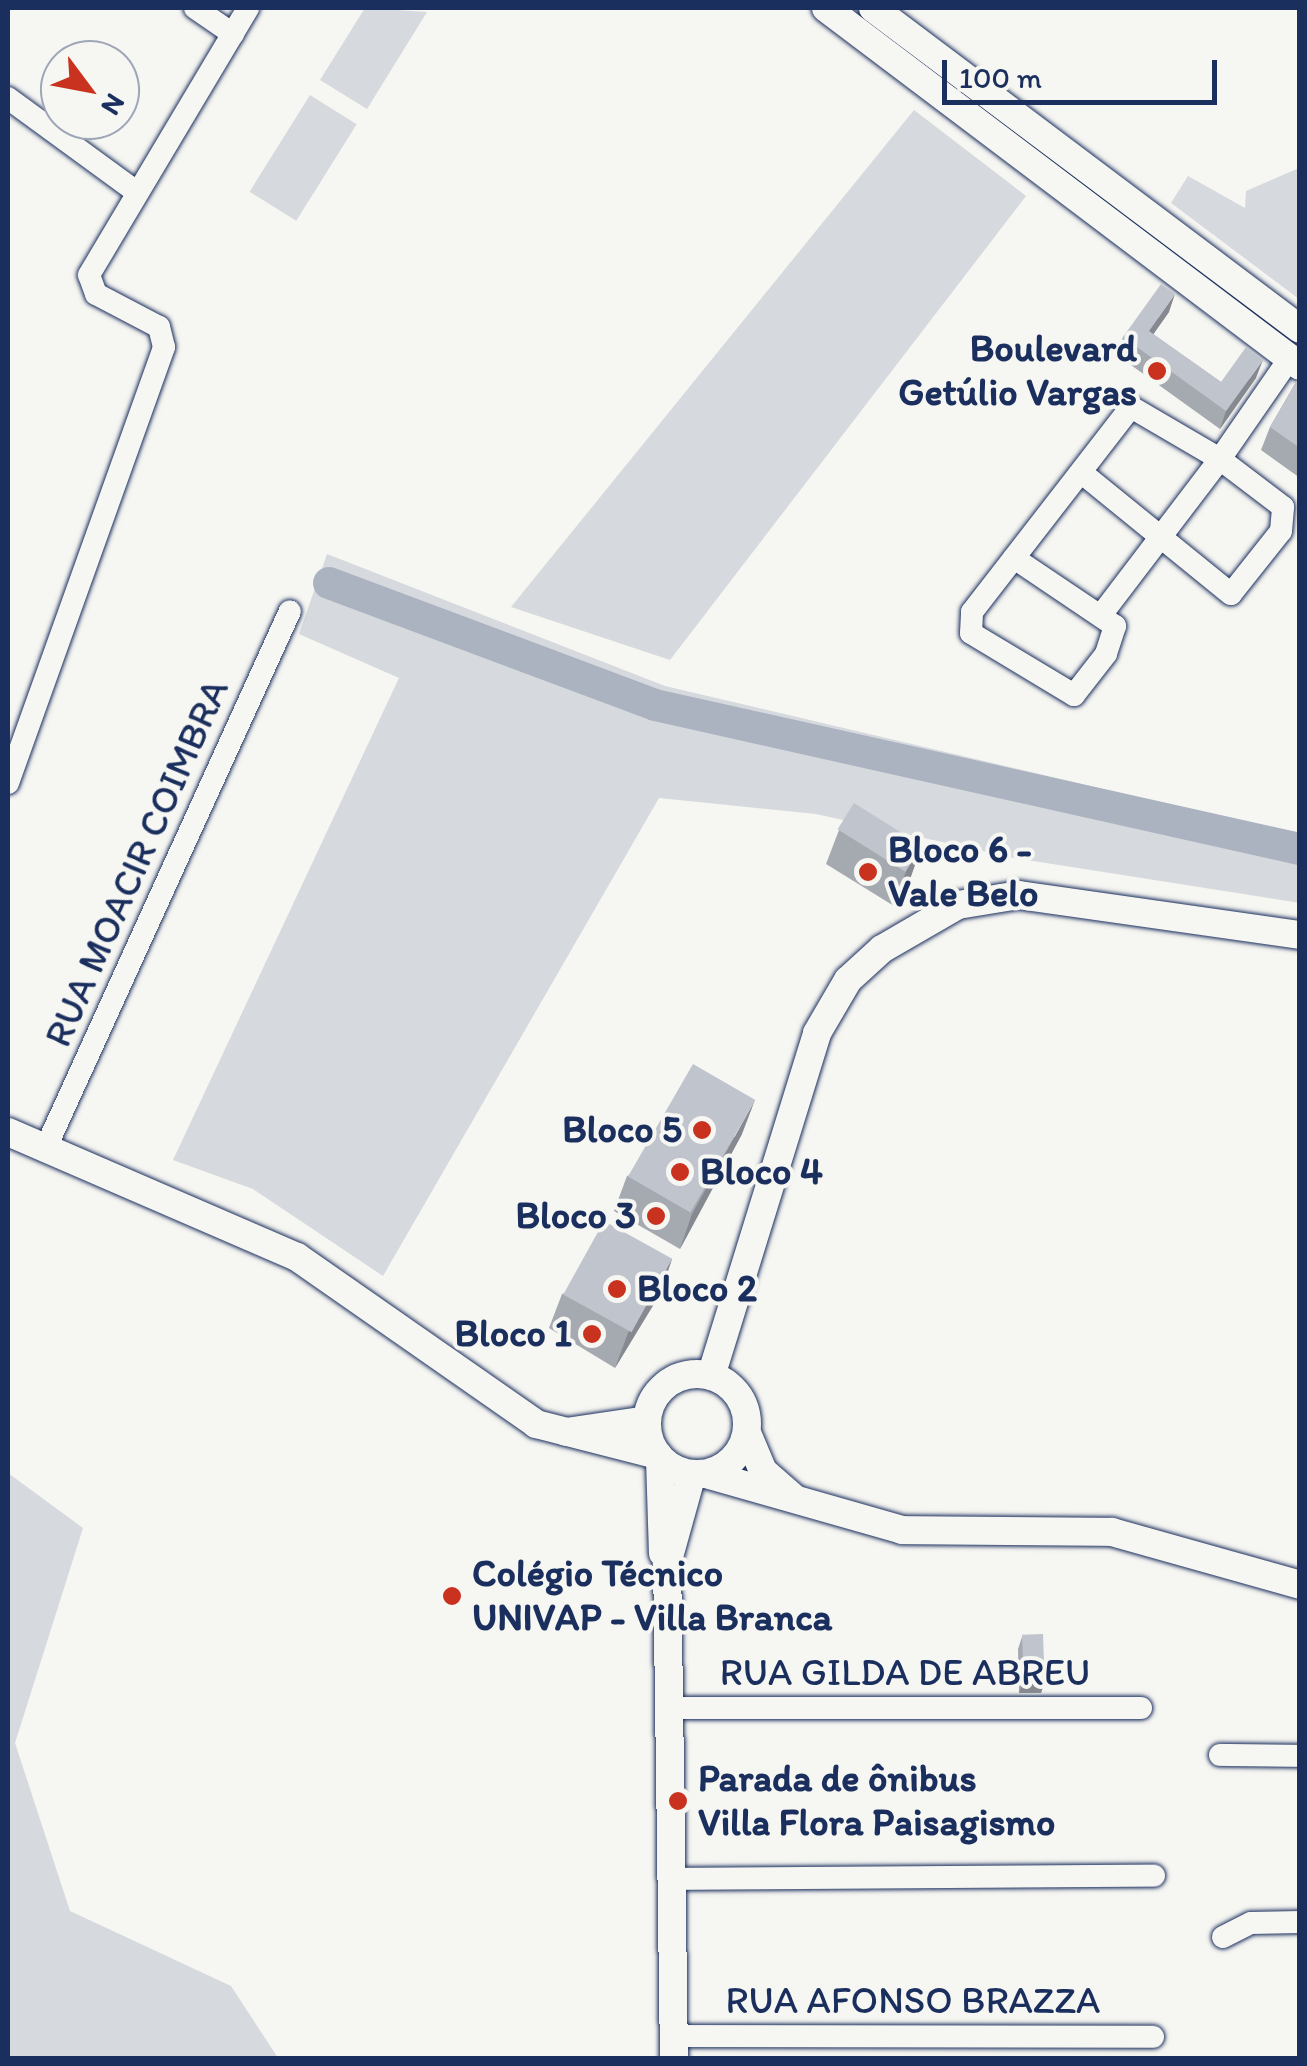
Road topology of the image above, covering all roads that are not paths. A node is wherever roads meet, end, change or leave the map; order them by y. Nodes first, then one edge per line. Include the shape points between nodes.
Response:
1 (195, 8) edge
2 (248, 8) edge
3 (826, 8) edge
4 (872, 8) edge
5 (232, 34) junction
6 (8, 98) edge
7 (135, 192) junction
8 (1300, 329) edge
9 (1294, 362) edge
10 (1220, 459) junction
11 (1082, 474) junction
12 (1158, 537) junction
13 (1014, 558) junction
14 (290, 611) dead end
15 (1100, 615) junction
16 (8, 783) edge
17 (1300, 935) edge
18 (8, 1132) edge
19 (48, 1144) junction
20 (711, 1376) junction
21 (647, 1420) junction
22 (566, 1432) junction
23 (746, 1433) junction
24 (659, 1457) junction
25 (699, 1474) junction
26 (800, 1501) junction
27 (666, 1564) junction
28 (1300, 1585) edge
29 (670, 1708) junction
30 (1141, 1708) dead end
31 (1220, 1755) dead end
32 (1300, 1756) edge
33 (1154, 1876) dead end
34 (670, 1880) junction
35 (1300, 1922) edge
36 (1224, 1937) dead end
37 (1152, 2037) dead end
38 (674, 2047) edge

1 - 5 street
2 - 5 street
3 - 9 main road
4 - 8 main road
5 - 7 street
6 - 7 street
7 - 16 street via 89,286 159,327 161,359
9 - 10 street
10 - 11 street via 1132,408
10 - 12 street
10 - 12 street via 1283,508 1282,531 1245,585 1230,594 1218,588
11 - 12 street
11 - 13 street
12 - 15 street
13 - 15 street
13 - 15 street via 972,612 971,633 1074,695 1116,637
14 - 19 street, RUA MOACIR COIMBRA
17 - 20 main road via 1019,895 958,905 882,950 848,980 817,1033
18 - 19 main road
19 - 22 main road via 297,1257 480,1392
20 - 21 main road via 669,1383
20 - 23 main road via 740,1398
21 - 22 main road
21 - 24 main road
22 - 24 main road
23 - 25 main road via 732,1460
23 - 26 main road via 763,1472
24 - 25 main road
24 - 27 main road
25 - 26 main road
25 - 27 main road
26 - 28 main road via 917,1531 1138,1536
27 - 29 main road
29 - 30 street, RUA GILDA DE ABREU
29 - 34 main road
31 - 32 street
33 - 34 street
34 - 38 main road
35 - 36 street via 1251,1923
37 - 38 street, RUA AFONSO BRAZZA

